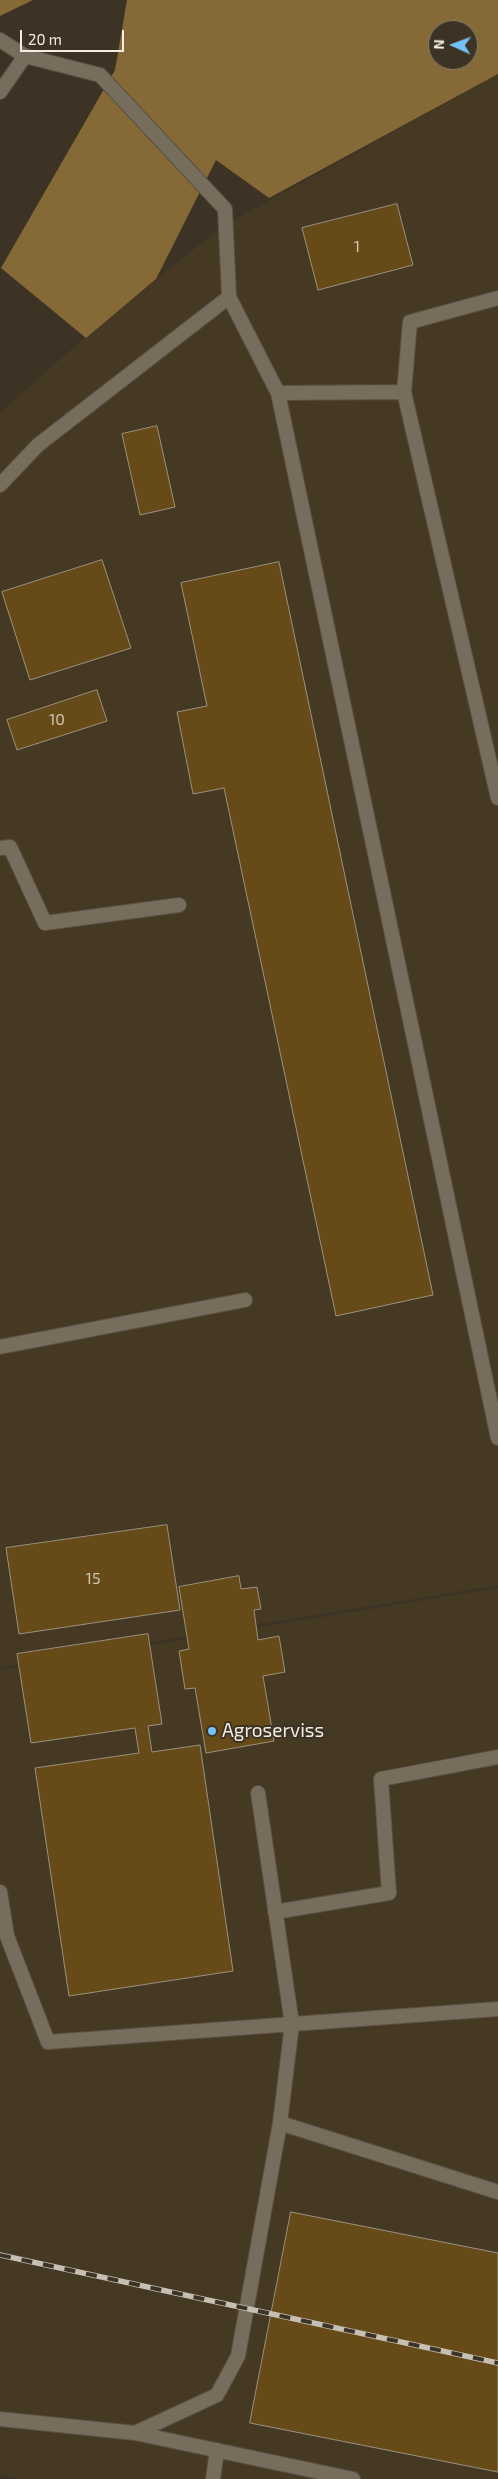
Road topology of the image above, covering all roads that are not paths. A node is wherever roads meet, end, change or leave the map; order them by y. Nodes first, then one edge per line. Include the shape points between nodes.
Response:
1 (0, 40) edge
2 (24, 56) junction
3 (0, 92) edge
4 (229, 297) junction
5 (498, 298) edge
6 (404, 392) junction
7 (278, 393) junction
8 (0, 486) edge
9 (498, 798) edge
10 (0, 848) edge
11 (179, 906) dead end
12 (245, 1300) dead end
13 (0, 1347) edge
14 (498, 1438) edge
15 (498, 1757) edge
16 (258, 1793) dead end
17 (0, 1892) edge
18 (275, 1912) junction
19 (498, 2009) edge
20 (292, 2024) junction
21 (280, 2123) junction
22 (498, 2192) edge
23 (0, 2418) edge
24 (135, 2432) junction
25 (217, 2450) junction
26 (213, 2479) edge
27 (353, 2479) edge

1 - 2 street
2 - 3 street
2 - 4 street via 100,75 225,209
4 - 7 street
4 - 8 street via 38,445
5 - 6 street via 410,322
6 - 7 street
6 - 9 street
7 - 14 street
10 - 11 street via 10,847 45,923
12 - 13 street
15 - 18 street via 381,1779 389,1893
16 - 18 street
17 - 20 street via 7,1936 48,2042
18 - 20 street
19 - 20 street
20 - 21 street
21 - 22 street
21 - 24 street via 238,2356 217,2396
23 - 24 street
24 - 25 street
25 - 26 street
25 - 27 street

